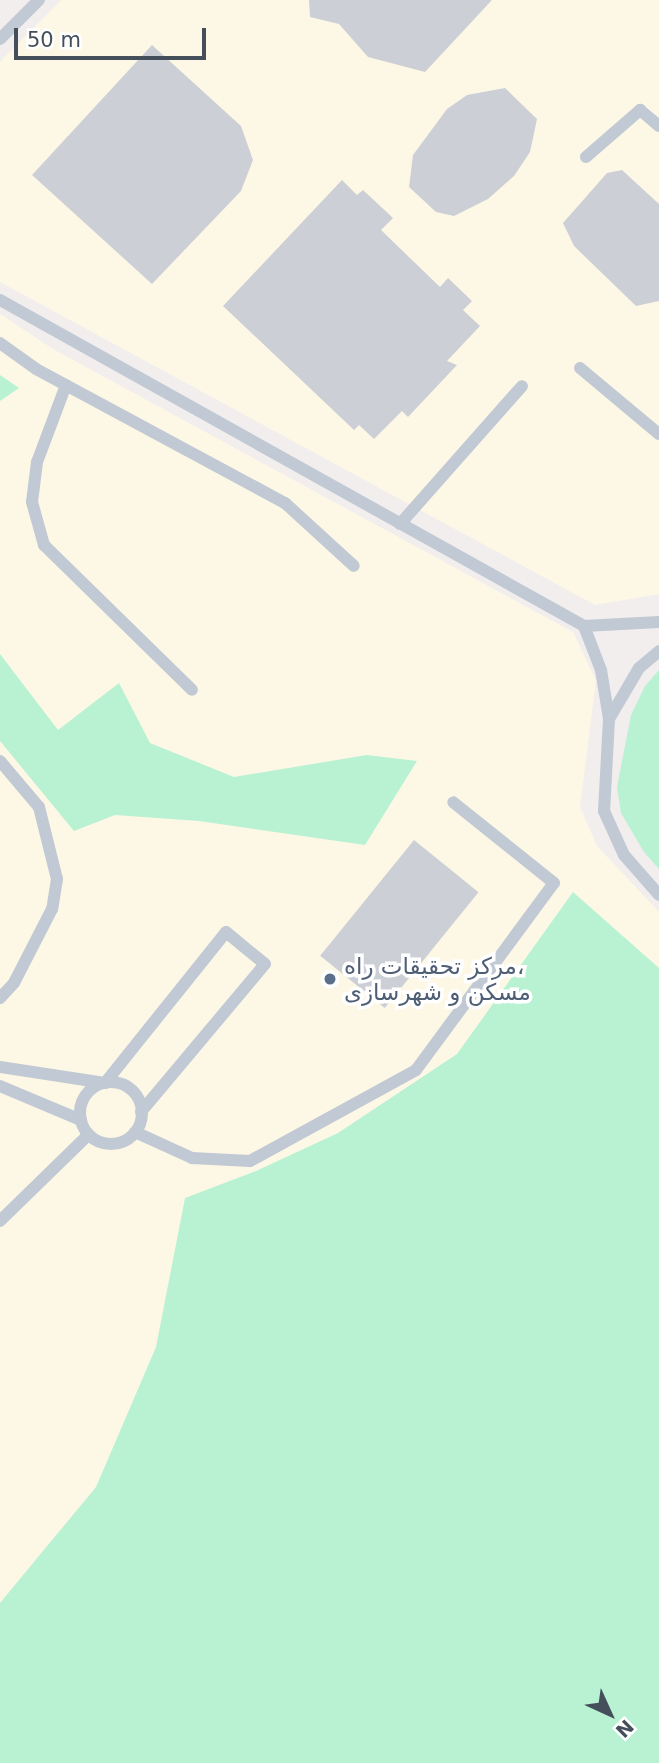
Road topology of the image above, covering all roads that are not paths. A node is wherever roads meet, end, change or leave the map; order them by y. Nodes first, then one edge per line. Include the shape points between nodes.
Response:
1 (39, 0) edge
2 (0, 39) edge
3 (659, 126) edge
4 (586, 158) dead end
5 (0, 300) edge
6 (0, 343) edge
7 (580, 368) dead end
8 (66, 385) junction
9 (522, 386) dead end
10 (659, 434) edge
11 (400, 524) junction
12 (354, 566) dead end
13 (659, 622) edge
14 (584, 626) junction
15 (659, 651) edge
16 (191, 690) dead end
17 (609, 719) junction
18 (0, 761) edge
19 (453, 802) dead end
20 (659, 895) edge
21 (0, 998) edge
22 (0, 1067) edge
23 (105, 1083) junction
24 (0, 1086) edge
25 (141, 1112) junction
26 (80, 1120) junction
27 (135, 1132) junction
28 (89, 1134) junction
29 (0, 1222) edge

1 - 2 lane
3 - 4 lane via 640,110
5 - 11 lane
6 - 8 lane
7 - 10 lane
8 - 12 lane via 285,503
8 - 16 lane via 37,462 33,502 44,545
9 - 11 lane
11 - 14 lane
13 - 14 lane
14 - 17 lane via 601,670
15 - 17 lane via 639,668
17 - 20 lane via 604,811 624,855
18 - 21 lane via 39,807 57,879 52,909 14,983
19 - 27 lane via 554,884 416,1070 250,1161 192,1158
22 - 23 lane
23 - 25 lane via 125,1086 139,1102
23 - 25 lane via 226,932 265,964
23 - 26 lane via 82,1101
24 - 26 lane
25 - 27 lane
26 - 28 lane
27 - 28 lane via 109,1144
28 - 29 lane

